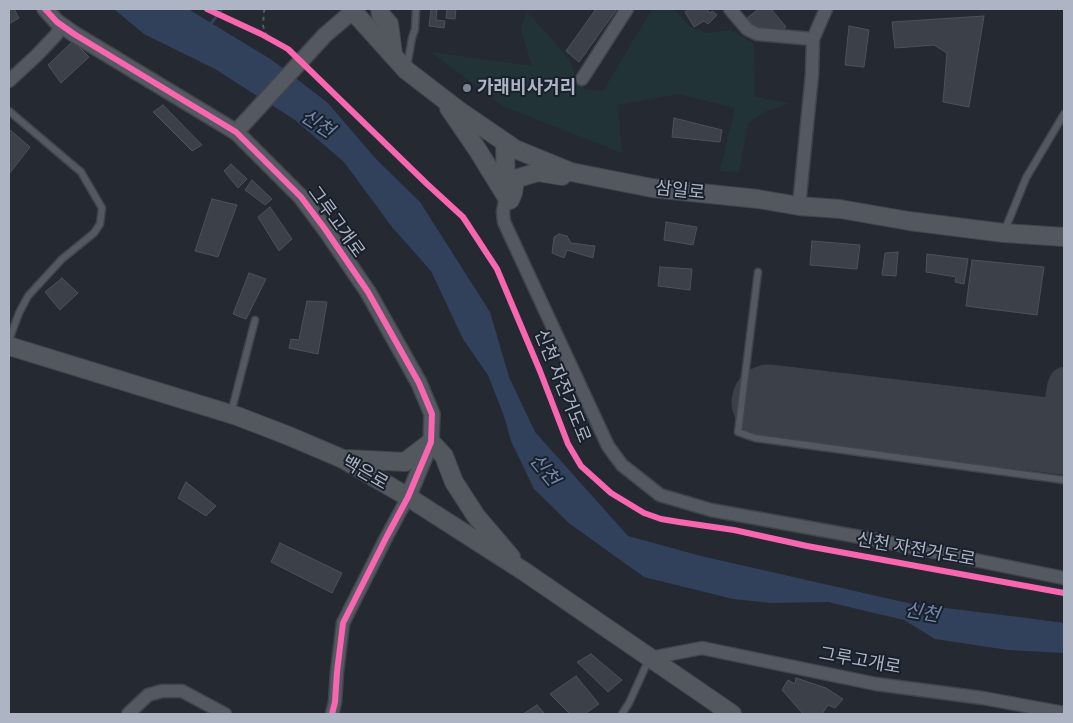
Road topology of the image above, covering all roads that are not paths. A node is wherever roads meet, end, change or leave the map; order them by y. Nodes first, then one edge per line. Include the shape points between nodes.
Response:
1 (45, 9) edge
2 (380, 9) edge
3 (416, 9) edge
4 (627, 9) edge
5 (730, 9) edge
6 (826, 9) edge
7 (353, 10) edge
8 (61, 25) junction
9 (813, 39) junction
10 (393, 54) junction
11 (406, 70) junction
12 (582, 79) dead end
13 (9, 81) edge
14 (444, 99) junction
15 (9, 111) edge
16 (1064, 114) edge
17 (240, 128) junction
18 (505, 142) junction
19 (600, 178) junction
20 (508, 198) junction
21 (799, 206) junction
22 (1004, 233) junction
23 (1064, 237) edge
24 (758, 272) dead end
25 (255, 320) dead end
26 (9, 340) edge
27 (9, 346) edge
28 (231, 414) junction
29 (431, 442) junction
30 (343, 459) junction
31 (1064, 480) edge
32 (408, 497) junction
33 (525, 572) junction
34 (1064, 578) edge
35 (650, 658) junction
36 (1064, 713) edge
37 (128, 714) edge
38 (225, 714) edge
39 (332, 714) edge
40 (622, 714) edge
41 (732, 714) edge

1 - 8 street, 그루고개로
2 - 10 main road via 389,24
3 - 11 lane
4 - 12 street
5 - 9 street via 747,29 757,34
6 - 9 street
7 - 10 main road, 삼일로
7 - 17 street
8 - 13 street via 56,35
8 - 17 street, 그루고개로 via 132,70
9 - 21 street
10 - 11 main road, 삼일로
11 - 14 main road, 삼일로
14 - 18 main road, 삼일로
14 - 20 main road
15 - 26 lane via 80,172 102,208 100,224 94,233 62,259 28,296
16 - 22 lane via 1026,178
17 - 29 street, 그루고개로 via 301,197 368,292 411,368 432,414
18 - 19 main road, 삼일로 via 571,172
18 - 20 main road
19 - 20 main road via 538,172 516,178
19 - 21 main road, 삼일로 via 652,188
20 - 34 street via 503,212 504,222 608,446 622,465 660,495 711,510
21 - 22 main road, 삼일로
22 - 23 main road, 삼일로
24 - 31 lane via 738,432 755,438
25 - 28 lane
27 - 28 main road, 백은로
28 - 30 main road, 백은로
29 - 30 main road via 405,462
29 - 32 street, 그루고개로
29 - 33 main road via 444,456 454,482 476,516
30 - 32 main road, 백은로
32 - 33 main road, 백은로
32 - 39 street via 343,623
33 - 35 main road, 백은로
35 - 36 street, 그루고개로 via 702,648 876,684
35 - 40 lane
35 - 41 main road, 백은로
37 - 38 street via 148,696 162,691 182,691

